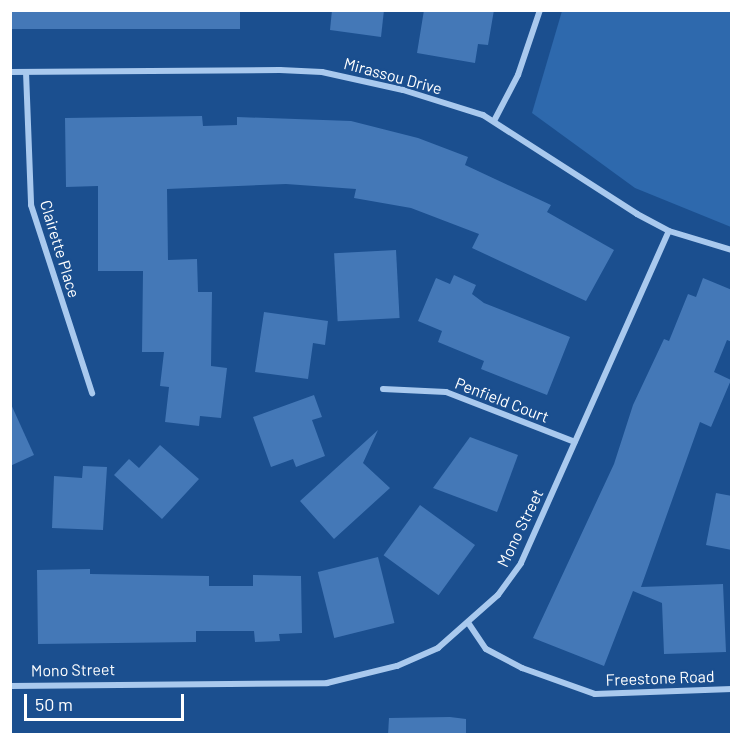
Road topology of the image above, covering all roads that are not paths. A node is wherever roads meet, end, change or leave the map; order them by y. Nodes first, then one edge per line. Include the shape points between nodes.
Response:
1 (540, 10) edge
2 (10, 72) edge
3 (26, 72) junction
4 (494, 121) junction
5 (669, 231) junction
6 (732, 250) edge
7 (383, 389) dead end
8 (92, 393) dead end
9 (575, 442) junction
10 (469, 624) junction
11 (10, 686) edge
12 (732, 689) edge

1 - 4 street via 518,75
2 - 3 street, Mirassou Drive
3 - 4 street, Mirassou Drive via 322,72 404,90
3 - 8 street, Clairette Place via 31,205
4 - 5 street, Mirassou Drive via 599,192
5 - 6 street, Mirassou Drive
5 - 9 street, Mono Street
7 - 9 street, Penfield Court via 446,392
9 - 10 street, Mono Street via 521,563
10 - 11 street, Mono Street via 438,648 397,666 327,683
10 - 12 street, Freestone Road via 486,649 522,668 595,694

